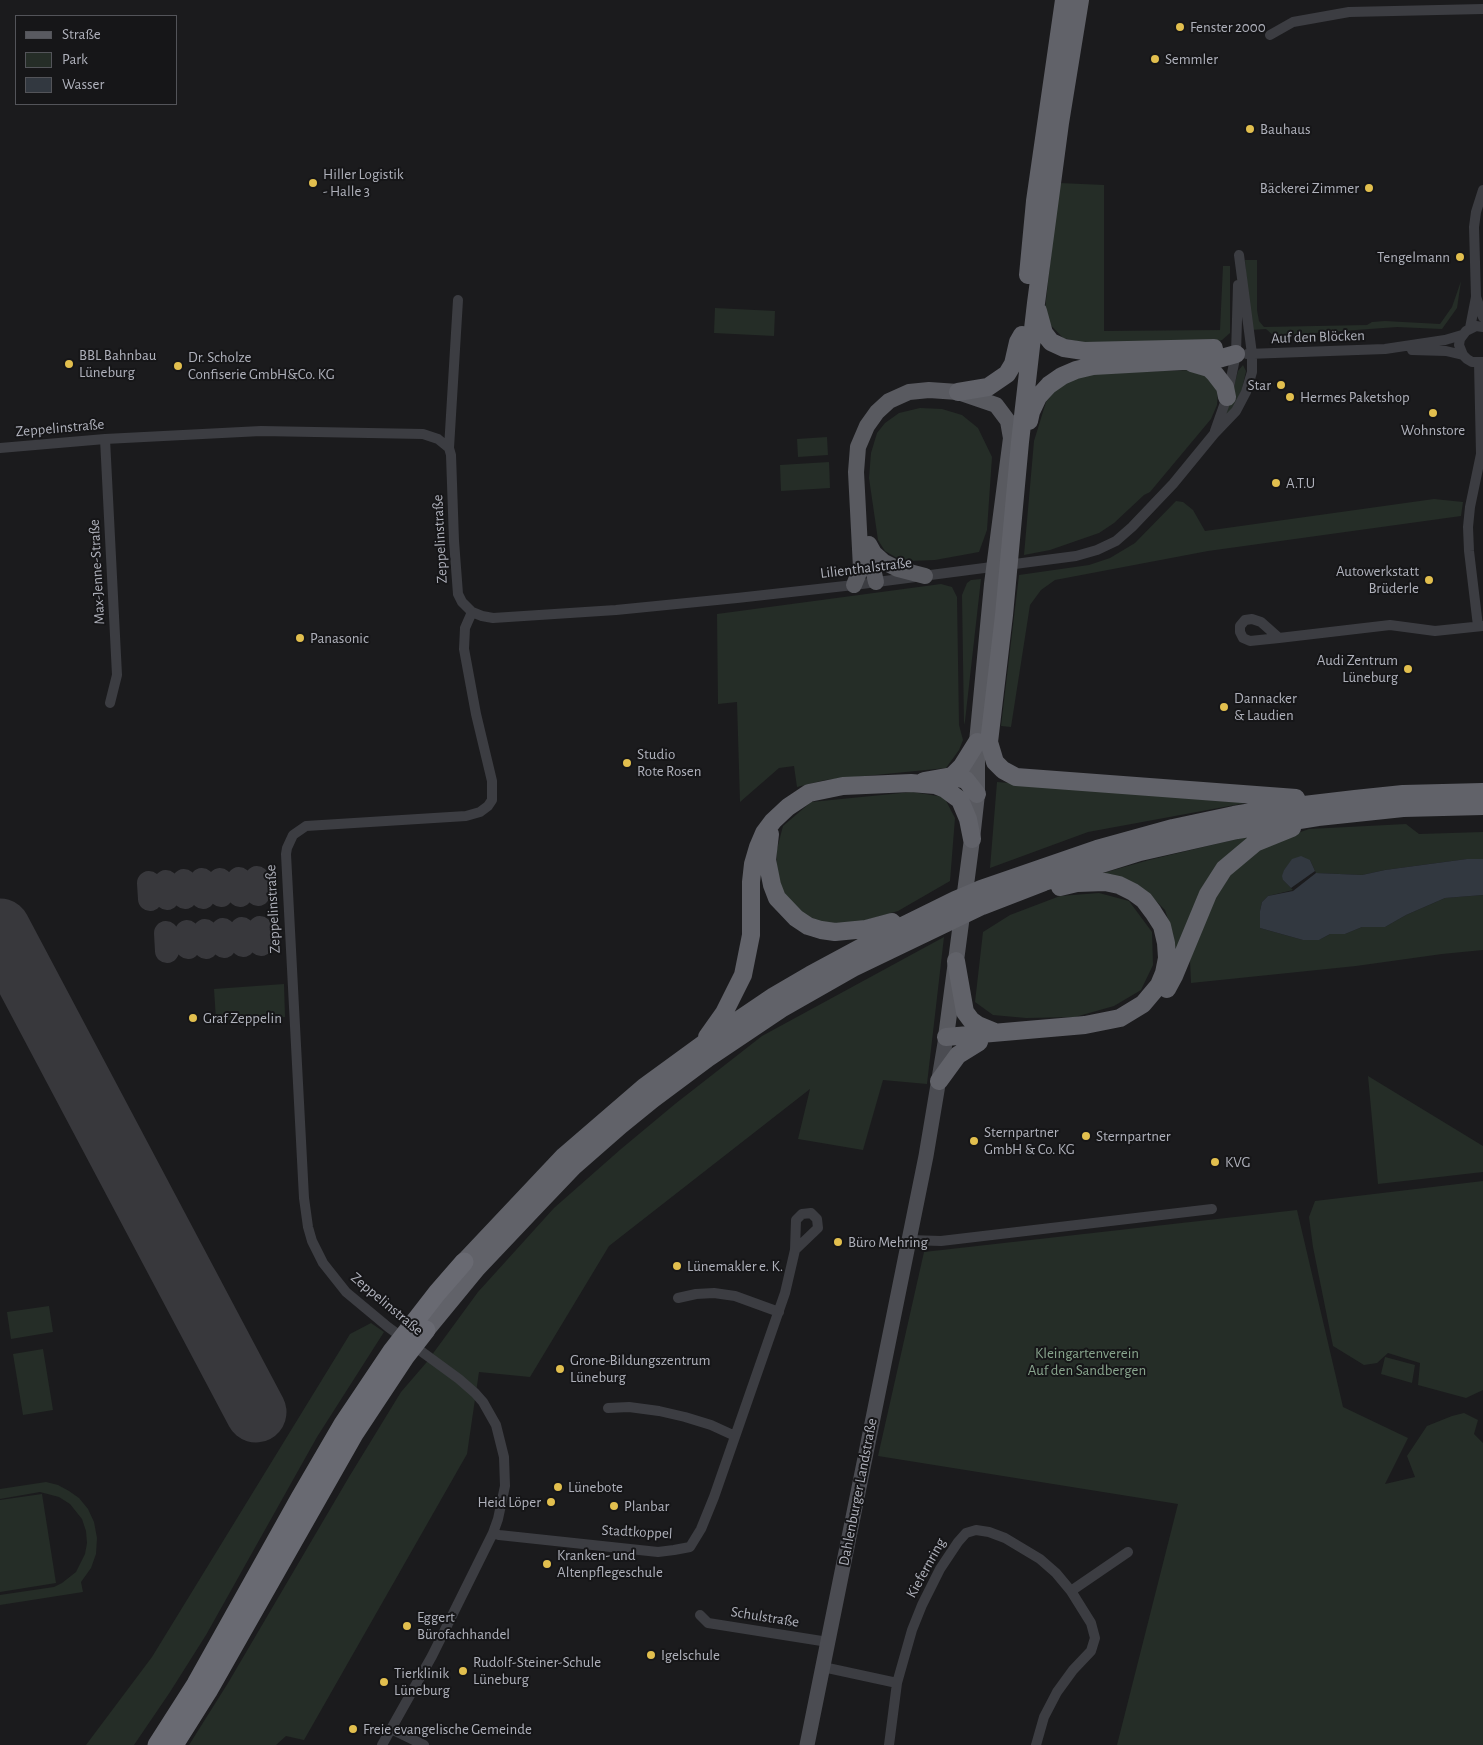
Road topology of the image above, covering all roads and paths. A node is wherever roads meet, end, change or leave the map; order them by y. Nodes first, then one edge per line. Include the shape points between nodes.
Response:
1 (1064, 0) edge
2 (1080, 0) edge
3 (1483, 0) edge
4 (1483, 9) edge
5 (1483, 14) edge
6 (1270, 34) dead end
7 (1483, 190) edge
8 (1476, 297) junction
9 (458, 300) dead end
10 (1036, 303) junction
11 (1483, 317) edge
12 (1483, 327) edge
13 (1466, 331) junction
14 (1022, 335) junction
15 (1385, 349) junction
16 (1244, 354) junction
17 (1463, 355) junction
18 (1187, 361) junction
19 (1481, 362) edge
20 (958, 392) junction
21 (1227, 397) junction
22 (1214, 434) junction
23 (105, 439) junction
24 (1015, 440) junction
25 (0, 448) edge
26 (449, 448) junction
27 (859, 506) junction
28 (866, 540) junction
29 (925, 576) junction
30 (876, 582) junction
31 (854, 585) junction
32 (472, 612) junction
33 (1481, 626) edge
34 (1280, 638) dead end
35 (110, 703) dead end
36 (983, 742) junction
37 (952, 776) junction
38 (911, 783) junction
39 (1483, 792) edge
40 (977, 794) junction
41 (1483, 806) edge
42 (1317, 810) junction
43 (773, 821) junction
44 (972, 839) junction
45 (982, 906) junction
46 (928, 912) junction
47 (957, 955) junction
48 (1000, 1033) junction
49 (946, 1037) junction
50 (979, 1042) junction
51 (703, 1044) junction
52 (939, 1085) junction
53 (1212, 1210) dead end
54 (909, 1240) junction
55 (795, 1250) dead end
56 (464, 1262) joint
57 (678, 1298) dead end
58 (779, 1312) junction
59 (426, 1330) joint
60 (608, 1408) dead end
61 (735, 1436) junction
62 (492, 1533) junction
63 (1128, 1552) dead end
64 (1070, 1591) junction
65 (700, 1615) dead end
66 (828, 1642) junction
67 (823, 1667) junction
68 (897, 1683) junction
69 (391, 1730) junction
70 (157, 1745) edge
71 (174, 1745) edge
72 (382, 1745) edge
73 (424, 1745) edge
74 (807, 1745) edge
75 (890, 1745) edge
76 (1036, 1745) edge

1 - 14 highway via 1035,201
2 - 10 highway
3 - 4 street
4 - 5 street
4 - 6 street via 1348,12 1293,22
7 - 8 street via 1474,226
8 - 11 street
8 - 13 street
9 - 26 street, Zeppelinstraße
10 - 16 highway via 1044,333 1051,342 1064,348 1084,351 1222,348
10 - 24 highway
12 - 13 street, Auf den Blöcken
13 - 15 street, Auf den Blöcken via 1445,340
13 - 17 street via 1459,345
14 - 20 highway via 1007,374 988,387
14 - 24 highway
15 - 16 street, Auf den Blöcken
15 - 17 street, Auf den Blöcken via 1446,351
16 - 16 street, Auf den Blöcken via 1239,254
16 - 18 highway
16 - 21 street, Lilienthalstraße
16 - 22 street, Lilienthalstraße via 1252,372 1246,392 1236,410
17 - 19 street, Auf den Blöcken via 1467,360
18 - 21 highway via 1209,368 1216,374 1225,387
18 - 24 highway via 1093,366 1062,376 1038,397 1026,431
19 - 33 street via 1481,454 1468,527
20 - 24 main road via 996,405 1008,421
20 - 27 main road via 909,392 889,401 877,412 858,447
21 - 22 street, Lilienthalstraße
22 - 29 street, Lilienthalstraße via 1173,484 1116,541 1076,556
23 - 25 street, Zeppelinstraße
23 - 26 street, Zeppelinstraße via 261,431 423,434 438,439
23 - 35 street, Max-Jenne-Straße via 117,675
24 - 36 highway via 999,583 1004,615
26 - 32 street, Zeppelinstraße via 456,584 462,602
27 - 28 main road
27 - 31 main road via 861,568
28 - 29 main road via 884,562
28 - 30 main road
29 - 30 street, Lilienthalstraße
30 - 31 street, Lilienthalstraße
31 - 32 street, Lilienthalstraße via 556,614 493,618
32 - 62 street, Zeppelinstraße via 465,628 464,649 492,781 492,800 488,806 466,816 306,826 293,835 286,854 308,1227 317,1252 346,1292 459,1379 483,1402 502,1442 506,1472 503,1501
33 - 34 street via 1435,631 1390,625
36 - 37 highway
36 - 40 main road
36 - 42 highway via 1003,770 1016,777 1301,798
37 - 38 highway
37 - 40 highway via 966,780
38 - 43 highway via 843,786 818,791 798,799
38 - 44 highway via 945,788 960,800
39 - 42 highway via 1403,794
40 - 44 main road
41 - 42 highway
42 - 45 highway via 1140,852 1044,882
42 - 46 highway via 1234,815 1136,838 981,888
42 - 50 highway via 1255,843 1224,869 1208,894 1167,988 1158,1001 1136,1017 1103,1028
43 - 46 highway via 768,849 772,885 786,909 808,926 850,932
43 - 51 highway via 764,833 753,864 751,935 743,975
44 - 47 main road
45 - 48 highway via 1077,883 1119,885 1144,900 1162,926 1166,943 1167,958 1159,985 1134,1011 1102,1022
45 - 59 highway via 817,988 685,1074 573,1167 477,1268
46 - 51 highway via 774,996
47 - 48 highway via 965,1012 978,1025
47 - 49 main road
48 - 49 highway
49 - 50 highway
49 - 52 main road, Dahlenburger Landstraße
50 - 52 highway via 958,1055
51 - 56 highway via 644,1087 564,1156
52 - 54 main road, Dahlenburger Landstraße
53 - 54 street via 950,1240
54 - 66 main road, Dahlenburger Landstraße
55 - 58 street, Stadtkoppel
56 - 70 highway via 392,1351 344,1424 196,1684
57 - 58 street via 714,1293 735,1296
58 - 61 street, Stadtkoppel
59 - 71 highway via 354,1434
60 - 61 street via 659,1411
61 - 62 street, Stadtkoppel via 708,1513 690,1546 658,1552
62 - 69 street via 432,1656
63 - 64 street
64 - 68 street, Kiefernring via 1040,1559 1005,1538 976,1530 966,1533 940,1569 922,1605
64 - 76 street, Kiefernring via 1091,1623 1095,1638 1091,1651 1057,1692 1044,1717
65 - 66 street, Schulstraße via 708,1623
66 - 67 main road, Dahlenburger Landstraße
67 - 68 street
67 - 74 main road, Dahlenburger Landstraße
68 - 75 street, Kiefernring
69 - 72 street
69 - 73 street

